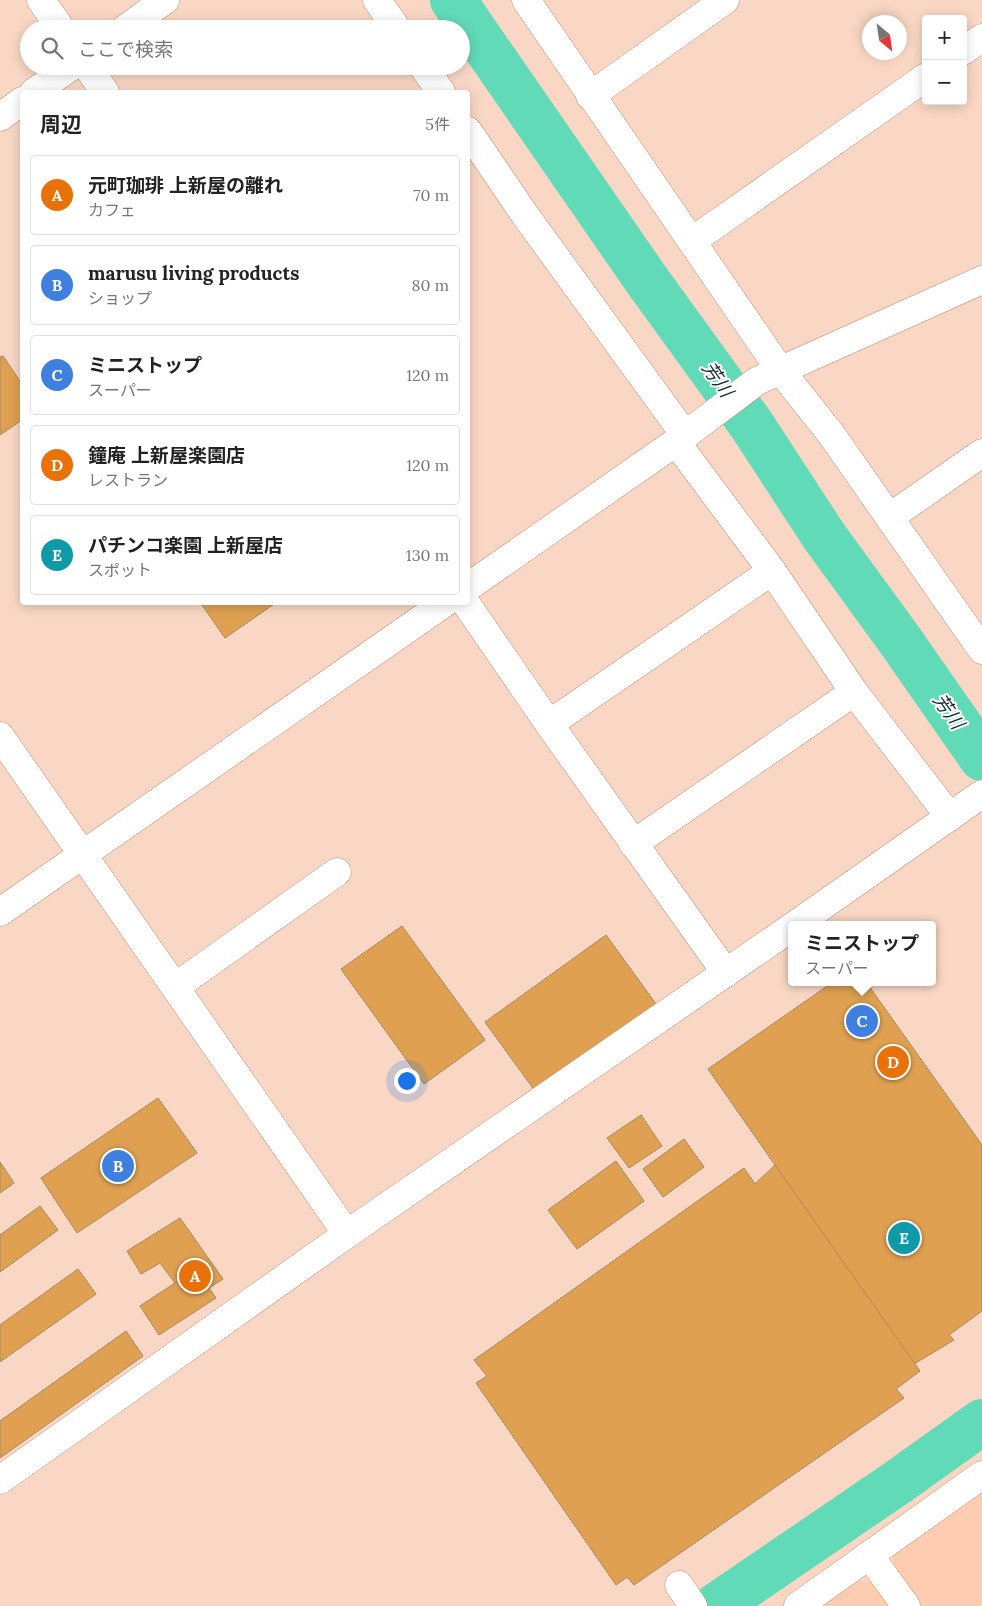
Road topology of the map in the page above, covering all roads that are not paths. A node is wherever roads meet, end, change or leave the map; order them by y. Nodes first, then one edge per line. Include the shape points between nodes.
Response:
1 (41, 0) edge
2 (165, 0) edge
3 (377, 0) edge
4 (526, 0) edge
5 (725, 0) edge
6 (55, 20) edge
7 (137, 20) edge
8 (391, 20) edge
9 (982, 38) edge
10 (967, 48) edge
11 (59, 75) edge
12 (93, 75) edge
13 (429, 75) edge
14 (922, 81) edge
15 (37, 90) edge
16 (104, 90) edge
17 (440, 90) edge
18 (590, 96) junction
19 (20, 102) edge
20 (0, 117) edge
21 (470, 135) edge
22 (692, 241) junction
23 (982, 280) edge
24 (768, 375) junction
25 (685, 435) junction
26 (982, 453) edge
27 (890, 517) junction
28 (772, 571) junction
29 (470, 586) edge
30 (442, 605) edge
31 (467, 605) edge
32 (981, 645) edge
33 (854, 692) junction
34 (549, 724) junction
35 (0, 736) edge
36 (967, 805) edge
37 (634, 844) junction
38 (82, 854) junction
39 (338, 872) dead end
40 (0, 912) edge
41 (801, 921) edge
42 (788, 930) edge
43 (726, 973) junction
44 (175, 987) junction
45 (347, 1234) junction
46 (982, 1475) edge
47 (0, 1480) edge
48 (869, 1555) junction
49 (798, 1606) edge
50 (906, 1606) edge

1 - 6 street
2 - 7 street
3 - 8 street
4 - 18 street
5 - 18 street
9 - 10 street
11 - 15 street
12 - 16 street
13 - 17 street
14 - 22 street
18 - 22 street
19 - 20 street
21 - 25 street
22 - 24 street
23 - 24 street
24 - 25 street
24 - 27 street via 831,434
25 - 28 street
25 - 29 street
26 - 27 street
27 - 32 street
28 - 33 street
28 - 34 street
30 - 38 street
31 - 34 street
33 - 36 street
33 - 37 street
34 - 37 street
35 - 38 street
36 - 41 street
37 - 43 street
38 - 40 street
38 - 44 street
39 - 44 street
42 - 43 street
43 - 45 street
44 - 45 street
45 - 47 street
46 - 48 street
48 - 49 street
48 - 50 street

